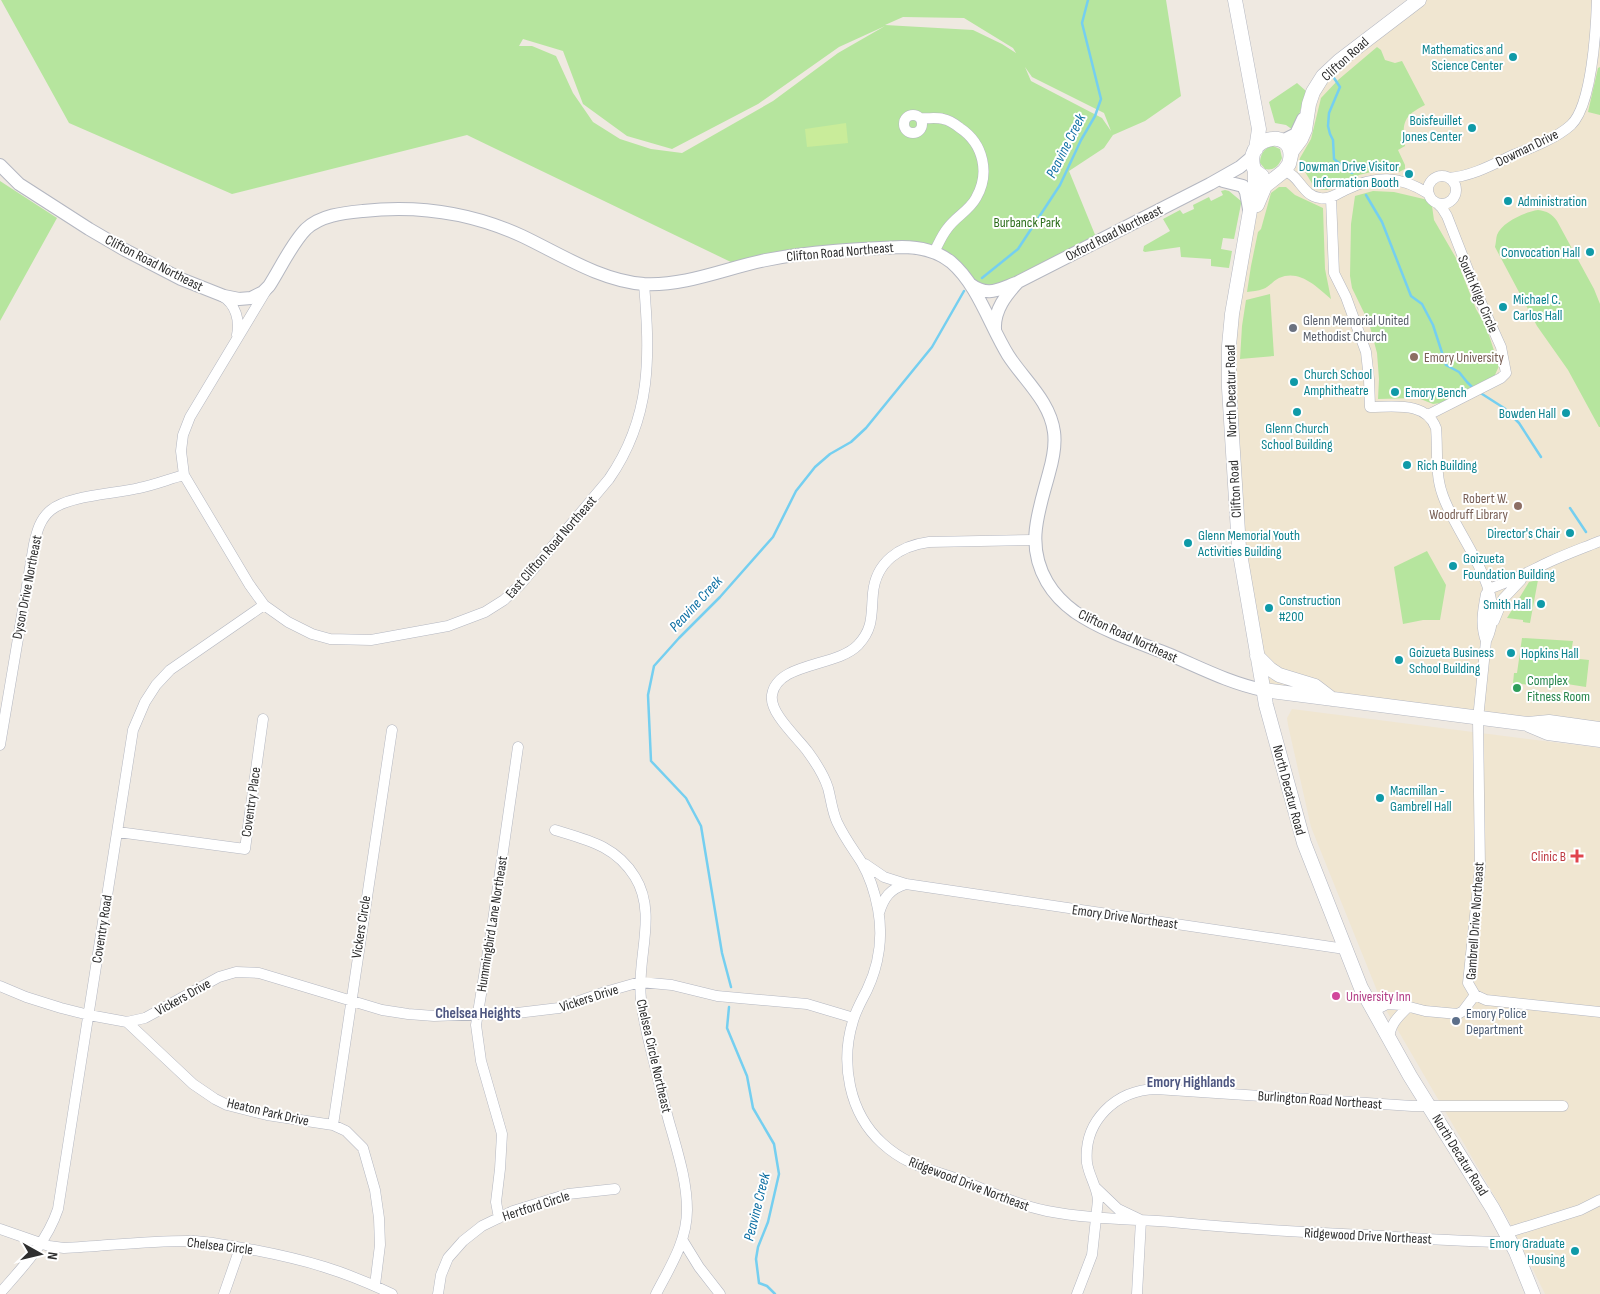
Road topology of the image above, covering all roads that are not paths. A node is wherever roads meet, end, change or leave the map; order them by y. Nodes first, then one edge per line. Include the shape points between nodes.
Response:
1 (1236, 0) edge
2 (1419, 0) edge
3 (1597, 0) edge
4 (1254, 95) junction
5 (1308, 104) junction
6 (920, 118) dead end
7 (1279, 140) junction
8 (1254, 153) junction
9 (1291, 156) junction
10 (0, 165) edge
11 (1255, 171) junction
12 (1474, 173) junction
13 (1280, 174) junction
14 (1449, 178) junction
15 (1217, 183) junction
16 (1456, 192) junction
17 (1429, 194) junction
18 (1331, 198) junction
19 (1448, 202) junction
20 (1437, 203) junction
21 (1249, 213) junction
22 (1447, 216) junction
23 (1246, 235) junction
24 (934, 252) junction
25 (1018, 282) junction
26 (969, 283) junction
27 (644, 284) junction
28 (269, 286) junction
29 (219, 294) junction
30 (995, 329) junction
31 (233, 346) junction
32 (1428, 415) junction
33 (184, 475) junction
34 (1034, 540) junction
35 (1600, 541) edge
36 (1526, 575) junction
37 (1488, 589) junction
38 (264, 605) junction
39 (1248, 608) joint
40 (1488, 636) junction
41 (1257, 654) junction
42 (1263, 690) junction
43 (1280, 692) junction
44 (1332, 699) junction
45 (1367, 704) junction
46 (262, 718) dead end
47 (1473, 718) junction
48 (1528, 724) junction
49 (1600, 729) edge
50 (392, 730) dead end
51 (1600, 740) edge
52 (0, 745) edge
53 (518, 747) dead end
54 (555, 830) dead end
55 (118, 832) junction
56 (856, 854) junction
57 (906, 884) junction
58 (879, 913) junction
59 (1345, 949) junction
60 (640, 982) junction
61 (0, 986) edge
62 (1475, 995) junction
63 (350, 1000) junction
64 (1408, 1008) junction
65 (1373, 1012) junction
66 (1600, 1012) edge
67 (477, 1015) junction
68 (89, 1016) junction
69 (854, 1018) junction
70 (127, 1022) junction
71 (1389, 1040) junction
72 (1430, 1106) junction
73 (1563, 1106) dead end
74 (333, 1125) junction
75 (1095, 1188) junction
76 (615, 1189) dead end
77 (1600, 1200) edge
78 (1095, 1216) junction
79 (499, 1218) junction
80 (1141, 1220) junction
81 (0, 1229) edge
82 (1509, 1237) junction
83 (683, 1241) junction
84 (41, 1243) junction
85 (240, 1248) junction
86 (375, 1285) junction
87 (0, 1293) edge
88 (224, 1294) edge
89 (392, 1294) edge
90 (438, 1294) edge
91 (656, 1294) edge
92 (720, 1294) edge
93 (1077, 1294) edge
94 (1137, 1294) edge
95 (1533, 1294) edge

1 - 4 main road
2 - 5 street via 1339,61 1319,83
3 - 12 street, Dowman Drive via 1591,64 1575,120 1562,132
4 - 7 main road via 1262,117
4 - 8 main road via 1260,129
5 - 7 street via 1296,134
5 - 9 street via 1305,130
6 - 24 street via 944,119 966,132 978,146 983,166 982,187 975,201 947,228
7 - 8 main road via 1264,141
7 - 9 main road via 1288,147
8 - 11 main road via 1252,164
8 - 15 street, Oxford Road Northeast
9 - 13 main road
10 - 29 street, Clifton Road Northeast via 19,184 125,250 180,279
11 - 13 main road via 1264,177
11 - 15 street, Oxford Road Northeast
11 - 21 main road
12 - 14 street, Dowman Drive
12 - 16 street, Dowman Drive
13 - 18 street via 1293,176 1308,194 1322,199
13 - 23 main road via 1263,190
14 - 16 street
14 - 17 street, Dowman Drive via 1434,179 1429,184
15 - 21 street via 1242,186
15 - 25 street, Oxford Road Northeast
16 - 19 street, Dowman Drive
17 - 18 street via 1414,185 1383,179 1362,182
17 - 20 street
18 - 32 street via 1334,273 1366,352 1370,406 1416,408
19 - 20 street
19 - 22 street, South Kilgo Circle
20 - 22 street, South Kilgo Circle
21 - 23 main road
22 - 32 street, South Kilgo Circle via 1501,347 1504,375
23 - 39 main road, Clifton Road via 1235,296 1228,367 1235,506
24 - 26 street, Clifton Road Northeast via 951,263
24 - 27 street, Clifton Road Northeast via 913,246 809,252 687,281
25 - 26 street, Oxford Road Northeast via 987,292
25 - 30 street, Oxford Road Northeast via 1004,298
26 - 30 street, Clifton Road Northeast
27 - 28 street, Clifton Road Northeast via 594,271 485,222 456,214 401,209 341,214 317,222 304,231
27 - 38 street, East Clifton Road Northeast via 647,376 631,440 617,468 600,491 504,600 485,612 448,626 371,640 320,637 288,622
28 - 29 street, Clifton Road Northeast via 245,299
28 - 31 street, East Clifton Road Northeast
29 - 31 street, East Clifton Road Northeast via 230,302 238,321
30 - 34 street, Clifton Road Northeast via 1008,354 1042,401 1053,424 1054,455
31 - 33 street, East Clifton Road Northeast via 186,426 181,443
32 - 37 street via 1436,428 1442,495
33 - 38 street, East Clifton Road Northeast
33 - 52 street, Dyson Drive Northeast via 66,503 52,509 43,519 34,544
34 - 42 street, Clifton Road Northeast via 1047,582 1062,602 1081,616 1226,680
34 - 56 street, Ridgewood Drive Northeast via 929,542 901,550 887,560 877,576 871,622 856,646 830,661 792,672 777,683 771,696 776,713 819,767 835,817
35 - 36 street
36 - 37 street
36 - 40 street via 1503,599
37 - 40 street via 1482,631
38 - 55 street, Coventry Road via 170,670 145,702 133,730
39 - 41 main road, North Decatur Road
40 - 47 street, Gambrell Drive Northeast
41 - 42 main road, North Decatur Road
41 - 44 main road via 1270,670 1316,686
42 - 43 main road
42 - 59 main road, North Decatur Road via 1304,843
43 - 44 main road
43 - 45 main road
44 - 45 main road
45 - 47 main road
46 - 55 street, Coventry Place via 244,849
47 - 48 main road
47 - 62 street, Gambrell Drive Northeast via 1480,868 1468,983
48 - 49 main road via 1549,722
48 - 51 main road via 1548,733
50 - 63 street, Vickers Circle
53 - 67 street, Hummingbird Lane Northeast
54 - 60 street, Chelsea Circle Northeast via 609,849 635,877 643,895 645,915
55 - 68 street, Coventry Road
56 - 57 street, Emory Drive Northeast via 876,873
56 - 58 street, Ridgewood Drive Northeast via 870,881
57 - 58 street via 887,894
57 - 59 street, Emory Drive Northeast
58 - 69 street, Ridgewood Drive Northeast via 875,968
59 - 65 main road, North Decatur Road
60 - 67 street, Vickers Drive via 559,1008
60 - 69 street, Vickers Drive via 672,984 717,996 807,1004
60 - 83 street, Chelsea Circle Northeast via 646,1030 684,1184 687,1210
61 - 68 street
62 - 64 street via 1458,1014
62 - 66 street, Gambrell Drive Northeast via 1486,1000
63 - 67 street, Vickers Drive via 408,1014
63 - 70 street, Vickers Drive via 259,972 236,972 204,984 145,1018
63 - 74 street, Vickers Circle
64 - 65 street via 1387,1004
64 - 71 street via 1396,1019
65 - 71 main road, North Decatur Road
67 - 79 street, Hummingbird Lane Northeast via 481,1061 502,1134 496,1202
68 - 70 street
68 - 84 street, Coventry Road via 60,1197 55,1218
69 - 78 street, Ridgewood Drive Northeast via 847,1051 849,1084 863,1120 880,1142 918,1167 1020,1204 1063,1214
70 - 74 street, Heaton Park Drive via 193,1084 215,1099 267,1115
71 - 72 main road, North Decatur Road
72 - 73 street, Burlington Road Northeast
72 - 75 street, Burlington Road Northeast via 1140,1091 1113,1103 1092,1128 1087,1156
72 - 82 main road, North Decatur Road
74 - 86 street, Heaton Park Drive via 356,1140 368,1162 378,1204 380,1233
75 - 78 street, Burlington Road Northeast via 1098,1200
75 - 80 street via 1118,1208
76 - 79 street, Hertford Circle via 568,1194
77 - 82 street, Ridgewood Drive Northeast
78 - 80 street, Ridgewood Drive Northeast
78 - 93 street, Burlington Road Northeast via 1090,1262
79 - 90 street, Hertford Circle via 470,1234 448,1258
80 - 82 street, Ridgewood Drive Northeast via 1454,1240
80 - 94 street
81 - 84 street, Chelsea Circle
82 - 95 main road, North Decatur Road
83 - 91 street, Chelsea Circle Northeast
83 - 92 street
84 - 85 street, Chelsea Circle via 64,1248 195,1241
84 - 87 street, Coventry Road
85 - 86 street, Chelsea Circle via 319,1265
85 - 88 street
86 - 89 street, Chelsea Circle

